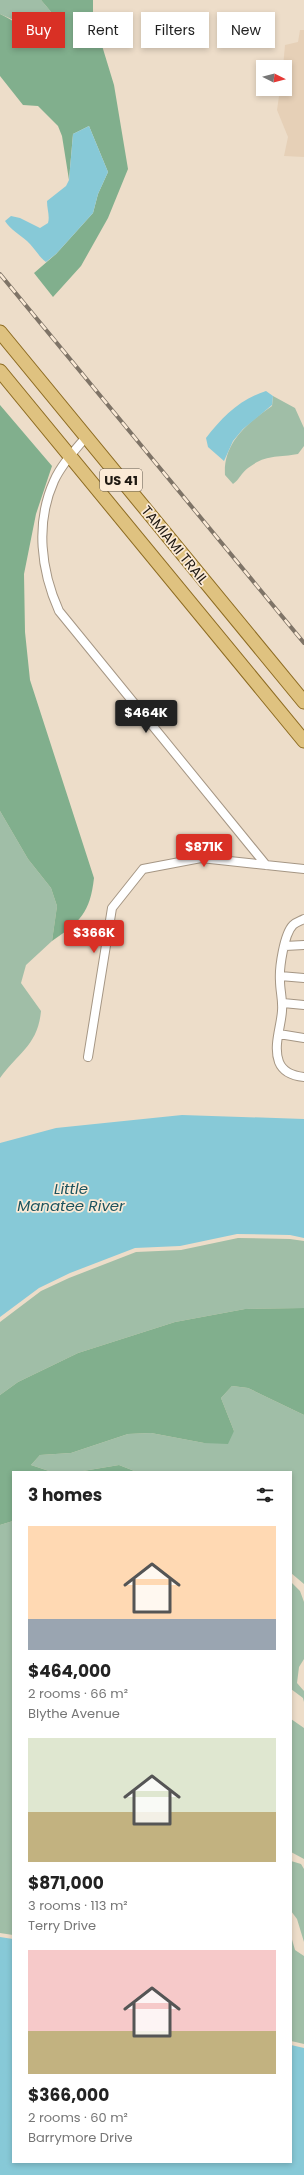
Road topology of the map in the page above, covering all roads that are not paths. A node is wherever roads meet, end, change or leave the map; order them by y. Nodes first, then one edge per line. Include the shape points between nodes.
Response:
1 (0, 332) edge
2 (0, 371) edge
3 (86, 437) junction
4 (70, 456) junction
5 (304, 702) edge
6 (304, 741) edge
7 (266, 865) junction
8 (304, 870) edge
9 (304, 920) edge
10 (304, 945) edge
11 (285, 946) junction
12 (280, 976) junction
13 (304, 978) edge
14 (283, 1003) junction
15 (304, 1005) edge
16 (279, 1034) junction
17 (304, 1038) edge
18 (88, 1057) dead end
19 (304, 1077) edge

1 - 3 main road, TAMIAMI TRAIL / US 41
2 - 4 main road, TAMIAMI TRAIL / US 41
3 - 4 street
3 - 5 main road, TAMIAMI TRAIL / US 41
4 - 6 main road, TAMIAMI TRAIL / US 41
4 - 7 street via 54,480 46,501 42,552 49,589 59,611
7 - 8 street
7 - 18 street via 201,858 143,869 112,908
9 - 11 street via 294,924
10 - 11 street
11 - 12 street
12 - 13 street
12 - 14 street
14 - 15 street
14 - 16 street
16 - 17 street
16 - 19 street via 276,1047 280,1064 289,1073

